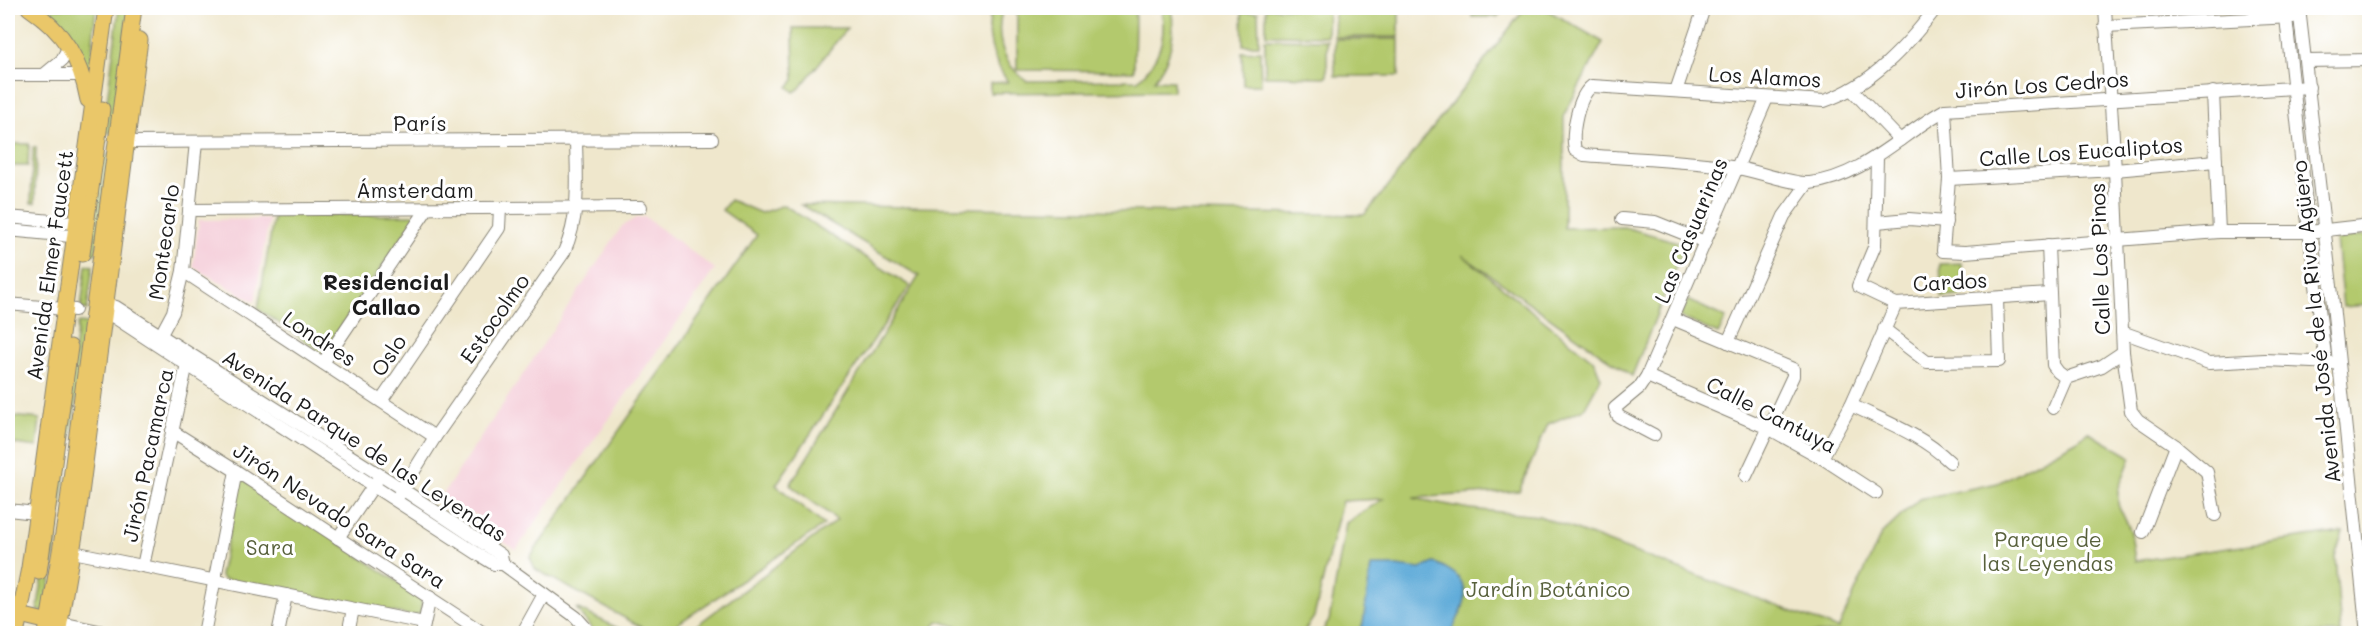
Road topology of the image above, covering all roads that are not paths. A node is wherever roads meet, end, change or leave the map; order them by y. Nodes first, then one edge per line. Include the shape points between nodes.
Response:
1 (29, 8) edge
2 (106, 8) edge
3 (115, 8) edge
4 (134, 8) edge
5 (143, 8) edge
6 (1704, 8) edge
7 (1936, 8) edge
8 (2105, 8) edge
9 (2286, 12) edge
10 (2300, 12) edge
11 (2105, 26) junction
12 (69, 46) junction
13 (2370, 60) edge
14 (2306, 61) junction
15 (8, 75) edge
16 (44, 75) junction
17 (82, 75) junction
18 (2293, 87) junction
19 (2309, 87) junction
20 (1851, 89) junction
21 (1676, 91) junction
22 (2213, 92) junction
23 (1767, 98) junction
24 (2111, 99) junction
25 (132, 107) junction
26 (1945, 110) junction
27 (91, 112) junction
28 (119, 119) junction
29 (712, 139) dead end
30 (1900, 140) junction
31 (127, 142) junction
32 (196, 142) junction
33 (576, 142) junction
34 (1584, 155) joint
35 (1877, 157) junction
36 (2216, 161) junction
37 (1738, 168) junction
38 (2115, 170) junction
39 (1949, 179) junction
40 (111, 181) junction
41 (1808, 183) junction
42 (121, 196) junction
43 (640, 207) dead end
44 (500, 208) junction
45 (576, 208) junction
46 (427, 209) junction
47 (189, 210) junction
48 (8, 217) edge
49 (1622, 219) dead end
50 (1877, 222) junction
51 (1946, 222) junction
52 (2370, 225) edge
53 (8, 230) edge
54 (2325, 230) junction
55 (2219, 232) junction
56 (2309, 232) junction
57 (81, 234) junction
58 (2117, 240) junction
59 (1706, 242) junction
60 (2048, 245) junction
61 (101, 253) junction
62 (183, 271) junction
63 (2050, 294) junction
64 (1997, 298) junction
65 (8, 304) edge
66 (1896, 304) junction
67 (100, 307) junction
68 (70, 309) junction
69 (1673, 319) junction
70 (1884, 329) junction
71 (2122, 332) junction
72 (158, 339) junction
73 (1728, 342) junction
74 (2123, 352) junction
75 (188, 358) junction
76 (323, 363) junction
77 (2326, 363) junction
78 (2339, 363) junction
79 (1647, 376) junction
80 (2066, 378) junction
81 (381, 401) junction
82 (1851, 405) junction
83 (2053, 408) dead end
84 (1768, 428) junction
85 (172, 431) junction
86 (1654, 435) dead end
87 (435, 437) junction
88 (2176, 446) junction
89 (1822, 459) junction
90 (1950, 462) dead end
91 (236, 471) junction
92 (380, 476) junction
93 (1746, 476) dead end
94 (373, 487) junction
95 (402, 489) junction
96 (1876, 493) dead end
97 (395, 501) junction
98 (8, 510) edge
99 (42, 514) junction
100 (2215, 515) dead end
101 (2143, 532) dead end
102 (338, 538) junction
103 (2358, 540) junction
104 (2370, 548) edge
105 (73, 552) junction
106 (503, 564) junction
107 (143, 566) junction
108 (2366, 574) edge
109 (214, 580) junction
110 (544, 594) junction
111 (286, 595) junction
112 (59, 597) junction
113 (430, 597) junction
114 (353, 609) junction
115 (25, 617) junction
116 (53, 628) edge
117 (423, 628) edge
118 (16, 633) edge
119 (26, 633) edge
120 (113, 633) edge
121 (204, 633) edge
122 (278, 633) edge
123 (348, 633) edge
124 (485, 633) edge
125 (522, 633) edge
126 (591, 633) edge
127 (2367, 633) edge

1 - 12 main road via 46,19
2 - 27 main road, Avenida Elmer Faucett
3 - 57 main road, Avenida Elmer Faucett
4 - 28 main road
5 - 25 main road
6 - 21 street
7 - 20 street, Los Alamos via 1898,54
8 - 11 street, Calle Los Pinos
9 - 10 street
9 - 11 street
9 - 18 street, Avenida José de la Riva Agüero
10 - 14 street, Avenida José de la Riva Agüero
11 - 24 street, Calle Los Pinos
12 - 16 street via 63,60
12 - 17 main road
13 - 14 street
14 - 19 street, Avenida José de la Riva Agüero
15 - 16 street
16 - 17 street
17 - 27 main road
18 - 19 street, Jirón Los Cedros
18 - 22 street, Jirón Los Cedros
18 - 56 street, Avenida José de la Riva Agüero
19 - 54 street, Avenida José de la Riva Agüero
20 - 23 street, Los Alamos via 1821,102
20 - 30 street
21 - 23 street, Los Alamos
21 - 34 street, Los Alamos via 1592,86 1582,99 1575,134 1575,150
22 - 24 street, Jirón Los Cedros
22 - 36 street
23 - 37 street, Las Casuarinas
24 - 26 street, Jirón Los Cedros
24 - 38 street, Calle Los Pinos
25 - 28 main road
25 - 31 main road
26 - 30 street, Jirón Los Cedros via 1920,123
26 - 39 street
27 - 57 main road, Avenida Elmer Faucett
28 - 40 main road
29 - 33 street, París
30 - 35 street, Jirón Los Cedros
31 - 32 street, París
31 - 42 main road
32 - 33 street, París
32 - 47 street, Montecarlo
33 - 45 street, Estocolmo
34 - 37 street, Jirón Los Cedros
35 - 41 street, Jirón Los Cedros
35 - 50 street
36 - 38 street, Calle Los Eucaliptos
36 - 55 street
37 - 41 street, Jirón Los Cedros
37 - 59 street, Las Casuarinas
38 - 39 street, Calle Los Eucaliptos
38 - 58 street, Calle Los Pinos
39 - 51 street
40 - 42 main road
40 - 61 main road
41 - 73 street via 1784,216
42 - 67 main road
43 - 45 street, Ámsterdam
44 - 45 street, Ámsterdam
44 - 46 street, Ámsterdam
44 - 81 street, Oslo via 499,228
45 - 87 street, Estocolmo via 573,233 564,252
46 - 47 street, Ámsterdam
46 - 76 street
47 - 62 street, Montecarlo
48 - 57 street
49 - 59 street via 1655,222
50 - 51 street
50 - 66 street, Cardos via 1874,250 1857,283
51 - 60 street via 1943,251
52 - 54 street
53 - 57 street
54 - 56 street
54 - 78 street, Avenida José de la Riva Agüero
55 - 56 street
55 - 58 street
56 - 77 street, Avenida José de la Riva Agüero
57 - 61 main road via 87,258 95,259
57 - 68 main road, Avenida Elmer Faucett
58 - 60 street
58 - 71 street, Calle Los Pinos
59 - 69 street, Las Casuarinas
60 - 63 street
61 - 67 main road
62 - 72 street, Montecarlo via 173,312
62 - 76 street, Londres
63 - 64 street, Cardos
63 - 80 street via 2054,365
64 - 66 street, Cardos
64 - 70 street via 2002,360 1927,362
65 - 68 street
66 - 70 street
67 - 72 street, Avenida Parque de las Leyendas
67 - 105 main road
67 - 112 main road
68 - 99 main road, Avenida Elmer Faucett
69 - 73 street
69 - 79 street, Las Casuarinas
70 - 82 street
71 - 74 street, Calle Los Pinos
71 - 77 street via 2209,363
72 - 75 street, Avenida Parque de las Leyendas
73 - 84 street via 1792,368 1793,376
74 - 80 street via 2100,367
74 - 88 street, Calle Los Pinos via 2132,413
75 - 85 street, Jirón Pacamarca
75 - 92 street, Avenida Parque de las Leyendas
75 - 94 street, Avenida Parque de las Leyendas
76 - 81 street, Londres
77 - 78 street
78 - 103 street, Avenida José de la Riva Agüero
79 - 84 street, Calle Cantuya
79 - 86 street, Las Casuarinas via 1615,411
80 - 83 street
81 - 87 street, Londres
82 - 89 street
82 - 90 street via 1927,442
84 - 89 street, Calle Cantuya
84 - 93 street
85 - 91 street, Jirón Nevado Sara Sara
85 - 107 street, Jirón Pacamarca
87 - 95 street, Estocolmo
88 - 100 street, Calle Los Pinos via 2207,472
88 - 101 street
89 - 96 street, Calle Cantuya
91 - 102 street, Jirón Nevado Sara Sara
91 - 109 street
92 - 94 street
92 - 95 street, Avenida Parque de las Leyendas
94 - 97 street, Avenida Parque de las Leyendas
94 - 102 street
95 - 97 street, Estocolmo
95 - 106 street, Avenida Parque de las Leyendas via 501,555
97 - 106 street, Avenida Parque de las Leyendas via 494,564
98 - 99 street
99 - 115 main road, Avenida Elmer Faucett
102 - 113 street, Jirón Nevado Sara Sara
103 - 104 street
103 - 108 street, Avenida José de la Riva Agüero
105 - 107 street
105 - 112 main road
106 - 110 street
107 - 109 street
108 - 127 street, Avenida José de la Riva Agüero
109 - 111 street
109 - 121 street
110 - 125 street
110 - 126 street
111 - 114 street
111 - 122 street
112 - 116 main road
113 - 117 street
113 - 124 street, Jirón Nevado Sara Sara
114 - 117 street
114 - 123 street
115 - 116 main road
115 - 118 main road, Avenida Elmer Faucett
115 - 119 main road, Avenida Elmer Faucett
116 - 120 street

